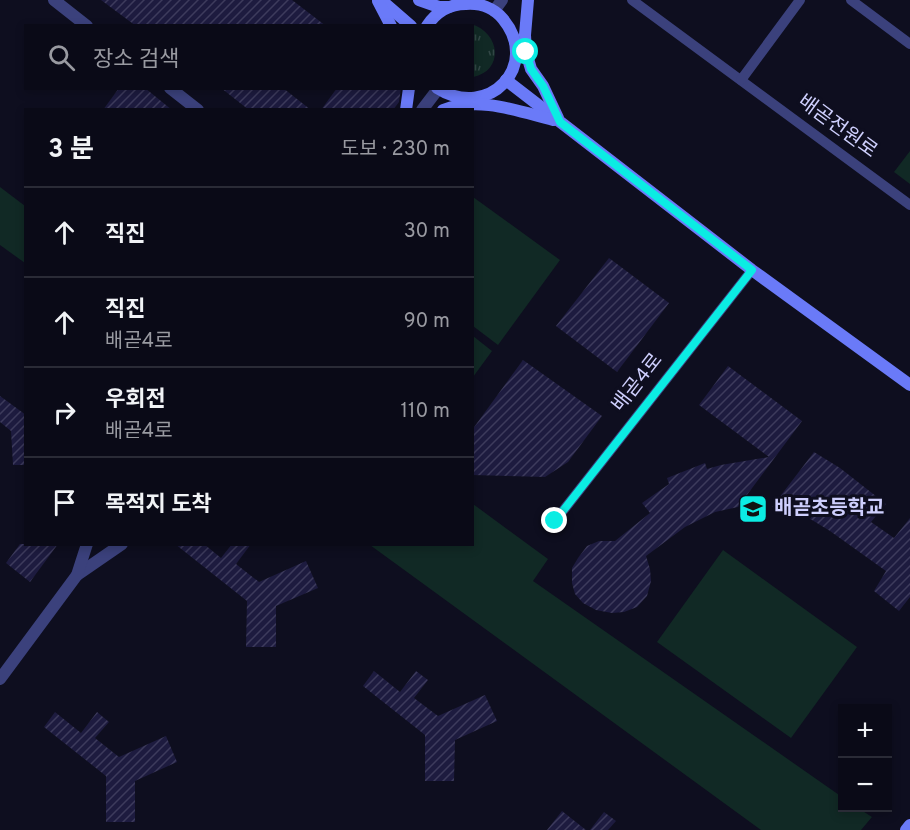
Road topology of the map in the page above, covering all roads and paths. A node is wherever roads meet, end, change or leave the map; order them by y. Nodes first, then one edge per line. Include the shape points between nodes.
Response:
1 (54, 0) edge
2 (379, 0) edge
3 (419, 0) edge
4 (502, 0) edge
5 (528, 0) edge
6 (632, 0) edge
7 (800, 0) edge
8 (851, 0) edge
9 (450, 7) junction
10 (494, 11) junction
11 (84, 24) edge
12 (391, 24) edge
13 (409, 24) edge
14 (428, 24) edge
15 (910, 44) edge
16 (506, 80) junction
17 (741, 80) junction
18 (173, 90) edge
19 (409, 90) edge
20 (436, 90) edge
21 (439, 90) edge
22 (195, 108) edge
23 (406, 108) edge
24 (423, 108) edge
25 (449, 108) edge
26 (560, 122) junction
27 (910, 205) edge
28 (752, 270) junction
29 (910, 385) edge
30 (555, 521) dead end
31 (86, 546) edge
32 (119, 546) edge
33 (77, 575) junction
34 (0, 679) edge
35 (910, 825) edge
36 (906, 830) edge

1 - 11 street
2 - 12 main road
2 - 13 main road
3 - 9 main road
4 - 10 street
5 - 26 main road via 526,52
6 - 17 lane, 배곧전원로
7 - 17 lane
8 - 15 lane
9 - 10 main road via 473,3
9 - 14 main road
10 - 16 main road via 510,27 515,41 516,58
16 - 21 main road via 486,96 469,99
16 - 26 main road
17 - 27 lane, 배곧전원로
18 - 22 street
19 - 23 main road
20 - 24 street
25 - 26 main road via 461,104 503,106
26 - 28 main road
28 - 29 main road
28 - 30 lane, 배곧4로
31 - 33 street
32 - 33 street
33 - 34 street
35 - 36 main road

